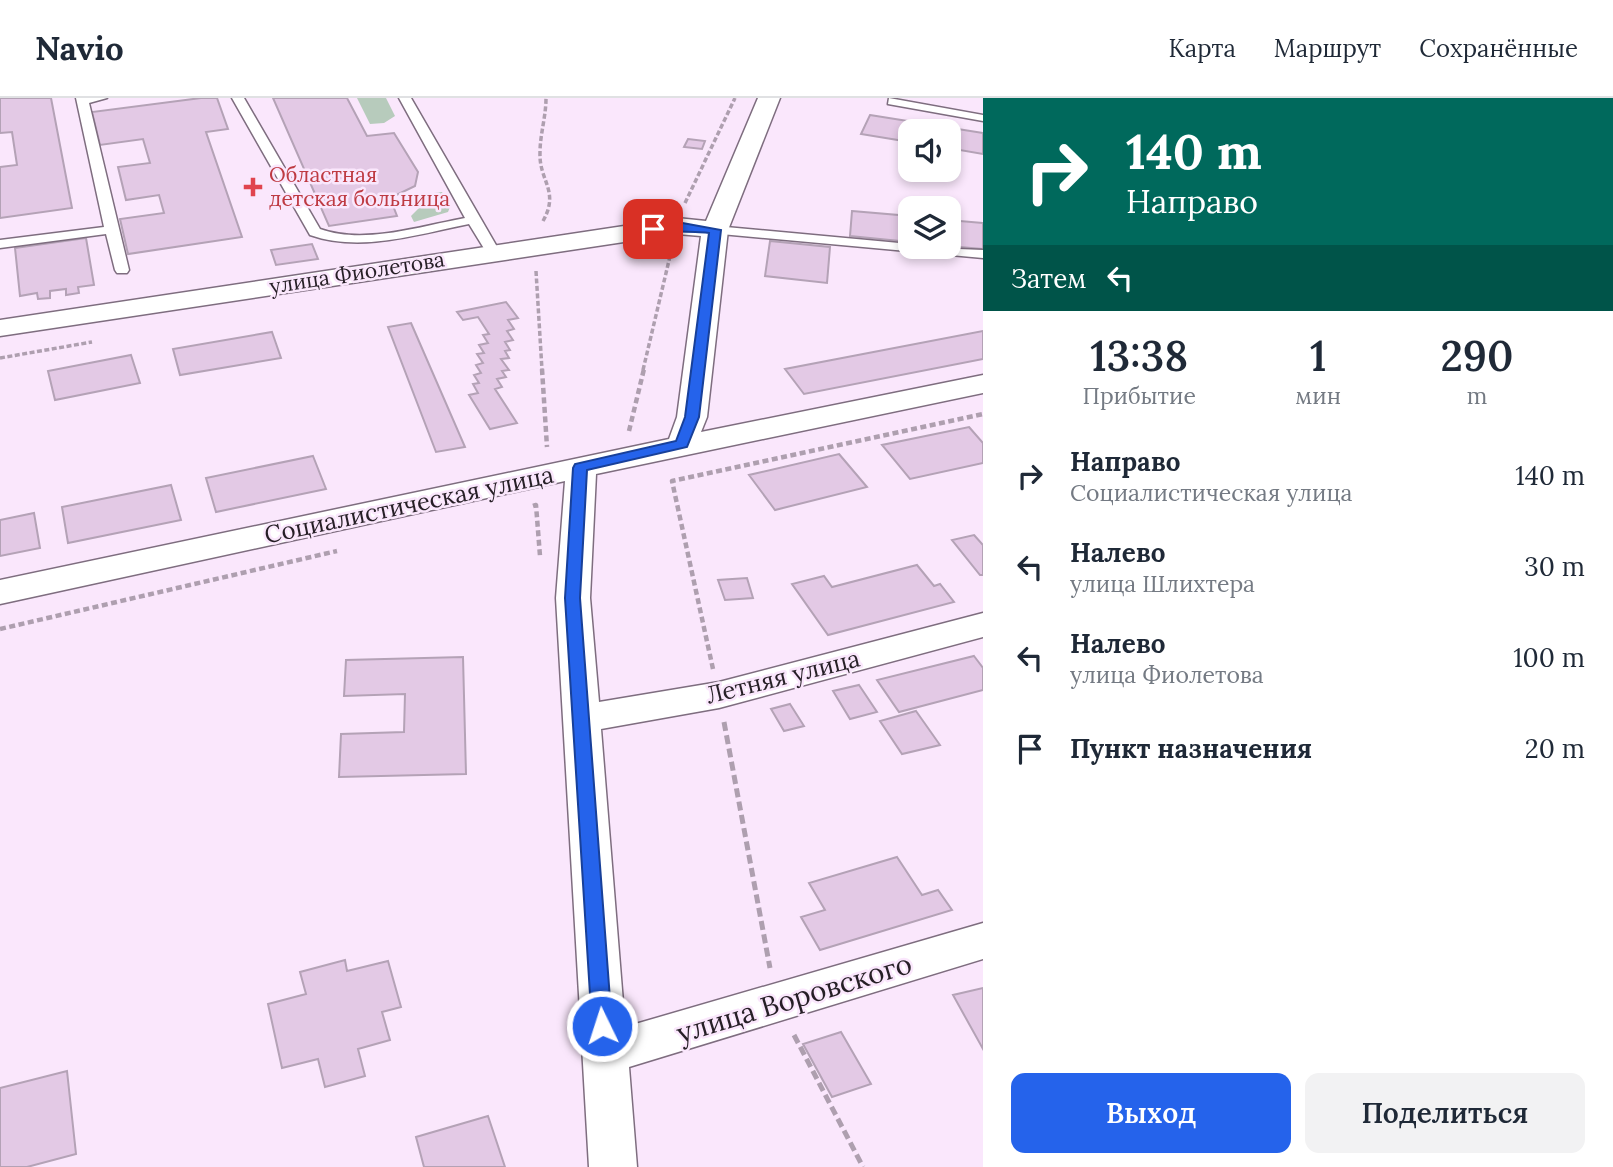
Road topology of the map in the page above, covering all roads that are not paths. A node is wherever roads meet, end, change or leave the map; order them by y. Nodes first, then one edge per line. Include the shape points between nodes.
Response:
1 (101, 98) edge
2 (238, 98) edge
3 (405, 98) edge
4 (769, 98) edge
5 (895, 98) edge
6 (82, 99) edge
7 (983, 118) edge
8 (473, 220) junction
9 (111, 230) junction
10 (715, 230) junction
11 (0, 244) edge
12 (493, 252) junction
13 (983, 254) edge
14 (122, 270) dead end
15 (0, 328) edge
16 (983, 384) edge
17 (682, 444) junction
18 (580, 468) junction
19 (0, 592) edge
20 (983, 625) edge
21 (581, 719) junction
22 (983, 941) edge
23 (604, 1054) junction
24 (613, 1167) edge

1 - 6 lane
2 - 8 lane via 321,236 365,239
3 - 8 lane
4 - 10 street
5 - 7 lane via 892,102
6 - 9 lane
8 - 12 lane
9 - 11 lane
9 - 14 lane
10 - 12 street, улица Фиолетова via 677,226
10 - 13 lane
10 - 17 street via 692,417
12 - 15 street, улица Фиолетова
16 - 17 street, Социалистическая улица
17 - 18 street, Социалистическая улица
18 - 19 street, Социалистическая улица
18 - 21 street via 573,598
20 - 21 street, Летняя улица via 719,695
21 - 23 street
22 - 23 street, улица Воровского
23 - 24 street

